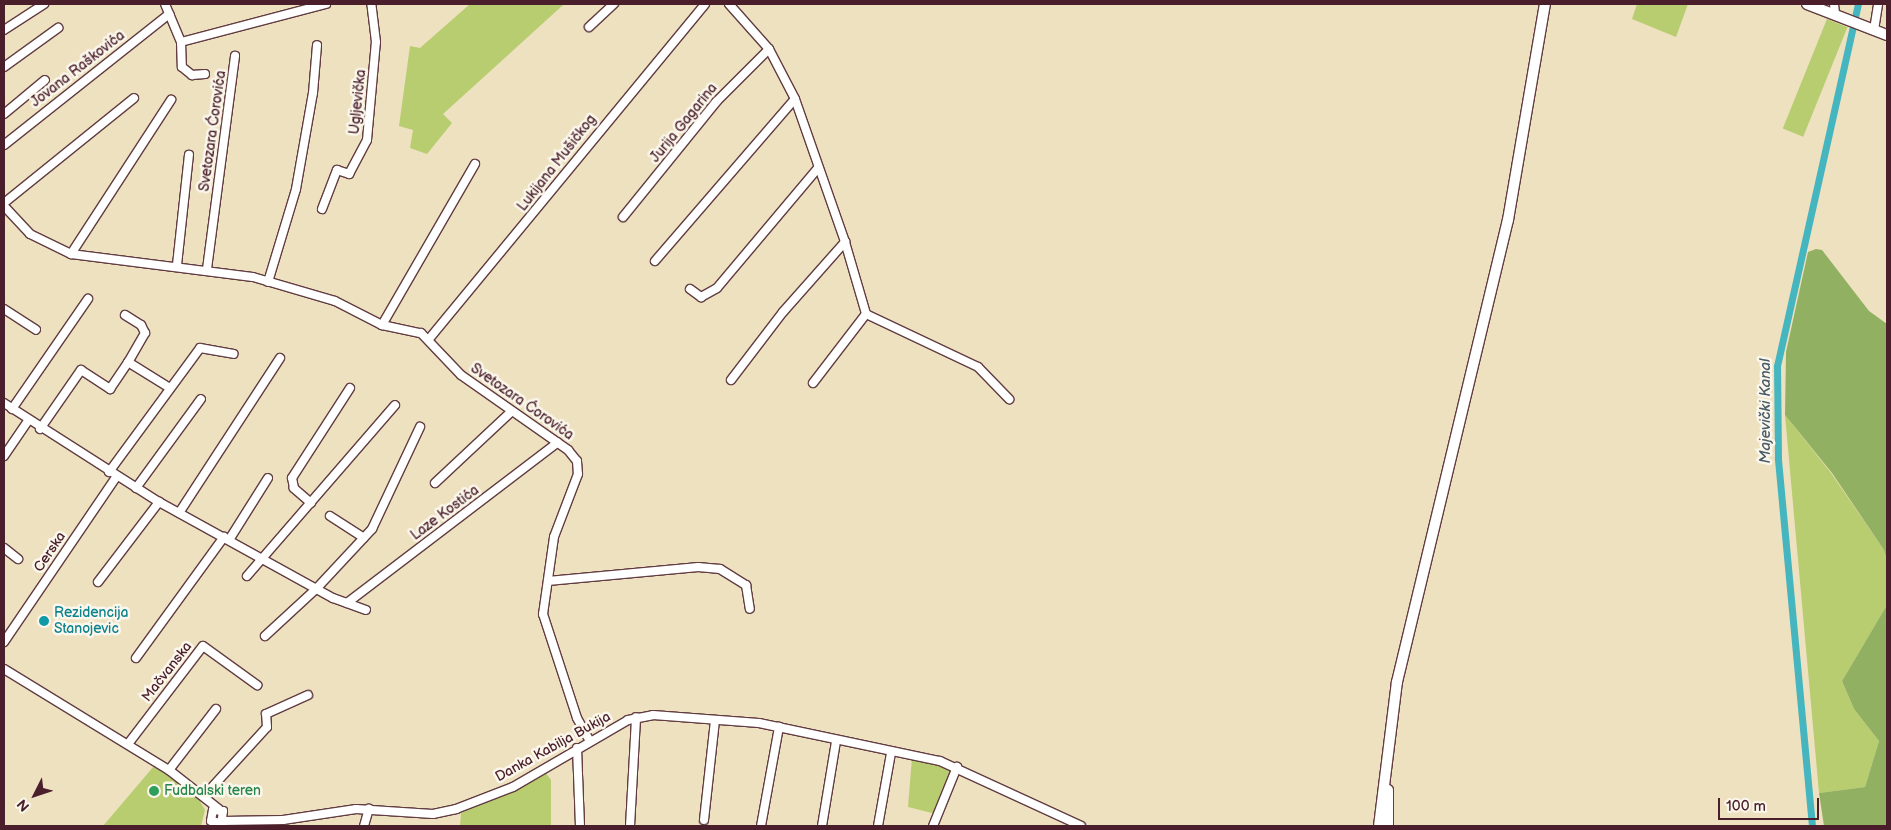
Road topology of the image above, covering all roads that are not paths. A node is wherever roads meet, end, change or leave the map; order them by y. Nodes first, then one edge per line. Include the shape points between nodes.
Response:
1 (44, 4) edge
2 (166, 4) edge
3 (326, 4) edge
4 (371, 4) edge
5 (614, 4) edge
6 (705, 4) edge
7 (729, 4) edge
8 (1807, 4) edge
9 (1878, 4) edge
10 (1545, 6) edge
11 (1838, 12) edge
12 (169, 14) junction
13 (589, 27) dead end
14 (1869, 27) junction
15 (58, 28) dead end
16 (4, 30) edge
17 (1887, 35) edge
18 (181, 42) junction
19 (317, 45) dead end
20 (769, 49) junction
21 (236, 56) dead end
22 (4, 67) edge
23 (205, 74) dead end
24 (45, 80) dead end
25 (134, 98) dead end
26 (795, 99) junction
27 (171, 100) dead end
28 (4, 114) edge
29 (4, 145) edge
30 (189, 155) dead end
31 (476, 164) dead end
32 (818, 168) junction
33 (4, 204) edge
34 (322, 209) dead end
35 (623, 217) dead end
36 (845, 242) junction
37 (71, 254) junction
38 (655, 261) dead end
39 (177, 265) junction
40 (206, 269) junction
41 (268, 282) junction
42 (690, 289) dead end
43 (88, 299) dead end
44 (4, 309) edge
45 (866, 314) junction
46 (125, 315) dead end
47 (382, 325) junction
48 (36, 330) dead end
49 (429, 339) junction
50 (233, 354) dead end
51 (280, 358) dead end
52 (128, 362) junction
53 (731, 380) dead end
54 (813, 383) dead end
55 (170, 388) junction
56 (350, 388) dead end
57 (201, 399) dead end
58 (1009, 399) dead end
59 (4, 403) edge
60 (395, 405) dead end
61 (12, 409) junction
62 (512, 411) junction
63 (28, 420) junction
64 (420, 428) dead end
65 (40, 429) junction
66 (558, 442) junction
67 (4, 456) edge
68 (108, 472) junction
69 (116, 477) junction
70 (268, 478) dead end
71 (435, 483) dead end
72 (136, 488) junction
73 (159, 502) junction
74 (310, 503) junction
75 (179, 513) junction
76 (330, 516) dead end
77 (226, 538) junction
78 (364, 538) junction
79 (4, 548) edge
80 (262, 558) junction
81 (18, 559) dead end
82 (247, 576) dead end
83 (548, 581) junction
84 (98, 582) dead end
85 (317, 588) junction
86 (347, 603) junction
87 (750, 609) dead end
88 (366, 610) dead end
89 (265, 636) dead end
90 (4, 642) edge
91 (136, 658) dead end
92 (4, 669) edge
93 (257, 685) dead end
94 (308, 695) dead end
95 (216, 709) dead end
96 (636, 717) junction
97 (715, 721) junction
98 (779, 727) junction
99 (589, 740) junction
100 (836, 741) junction
101 (128, 744) junction
102 (577, 748) junction
103 (891, 753) junction
104 (1386, 764) junction
105 (957, 767) junction
106 (169, 770) junction
107 (201, 794) junction
108 (369, 809) junction
109 (221, 810) junction
110 (209, 820) edge
111 (246, 820) junction
112 (704, 820) dead end
113 (219, 824) edge
114 (364, 826) edge
115 (580, 826) edge
116 (630, 826) edge
117 (762, 826) edge
118 (822, 826) edge
119 (878, 826) edge
120 (933, 826) edge
121 (1082, 826) edge
122 (1379, 826) edge
123 (1388, 826) edge

1 - 16 street
2 - 12 street
3 - 18 street
4 - 34 street, Ugljevička via 376,42 367,140 349,174 336,170
5 - 13 street
6 - 49 street, Lukijana Mušičkog via 607,120 498,260
7 - 20 street
8 - 11 main road
9 - 14 street
10 - 104 main road via 1508,220 1414,602 1397,682
11 - 14 main road
12 - 18 street
12 - 29 street, Jovana Raškovića
14 - 17 main road
15 - 22 street
18 - 23 street via 183,69 192,75
19 - 41 street via 310,113 296,189
20 - 26 street
20 - 35 street, Jurija Gagarina via 716,102
21 - 40 street, Svetozara Ćorovića
24 - 28 street
25 - 33 street, Svetozara Ćorovića
26 - 32 street
26 - 38 street
27 - 37 street
30 - 39 street, Svetozara Ćorovića
31 - 47 street
32 - 36 street
32 - 42 street via 717,288 701,297
33 - 37 street, Svetozara Ćorovića via 30,234
36 - 45 street
36 - 53 street
37 - 39 street, Svetozara Ćorovića
39 - 40 street, Svetozara Ćorovića
40 - 41 street, Svetozara Ćorovića
41 - 47 street, Svetozara Ćorovića via 335,301
43 - 61 street
44 - 48 street
45 - 54 street
45 - 58 street via 978,367
46 - 52 street via 141,325 145,333
47 - 49 street, Svetozara Ćorovića via 410,330
49 - 62 street, Svetozara Ćorovića via 461,375
50 - 55 street via 200,348
51 - 75 street
52 - 55 street
52 - 65 street via 110,389 81,370
55 - 68 street
56 - 74 street via 292,478 294,488
57 - 72 street
59 - 61 street
60 - 74 street
61 - 63 street
62 - 66 street, Svetozara Ćorovića
62 - 71 street
63 - 65 street
63 - 67 street
64 - 78 street via 372,529
65 - 68 street
66 - 83 street, Svetozara Ćorovića via 573,455 578,474 556,531
66 - 86 street, Laze Kostića
68 - 69 street
69 - 72 street
69 - 90 street, Cerska
70 - 77 street
72 - 73 street
73 - 75 street
73 - 84 street
74 - 80 street
75 - 77 street
76 - 78 street
77 - 80 street
77 - 91 street
78 - 85 street
79 - 81 street
80 - 82 street
80 - 85 street
83 - 87 street via 698,567 720,568 746,585
83 - 99 street, Svetozara Ćorovića via 543,608 545,626 577,718
85 - 86 street
85 - 89 street
86 - 88 street
92 - 101 street
93 - 101 street, Mačvanska via 203,646
94 - 107 street via 266,714 267,727
95 - 106 street
96 - 97 street, Danka Kabilja Bukija via 653,715
96 - 99 street, Danka Kabilja Bukija
96 - 116 street
97 - 98 street, Danka Kabilja Bukija
97 - 112 street
98 - 100 street, Danka Kabilja Bukija
98 - 117 street
99 - 102 street, Danka Kabilja Bukija
100 - 103 street, Danka Kabilja Bukija
100 - 118 street
101 - 106 street
102 - 108 street, Danka Kabilja Bukija via 513,787 456,809 433,814
102 - 115 street
103 - 105 street, Danka Kabilja Bukija via 922,757
103 - 119 street
104 - 122 main road
104 - 123 main road
105 - 120 street
105 - 121 street, Danka Kabilja Bukija
106 - 107 street
107 - 109 street
107 - 110 street
108 - 111 street, Danka Kabilja Bukija via 283,820
108 - 114 street
109 - 110 street
109 - 111 street
109 - 113 street
110 - 113 street
111 - 113 street, Danka Kabilja Bukija

